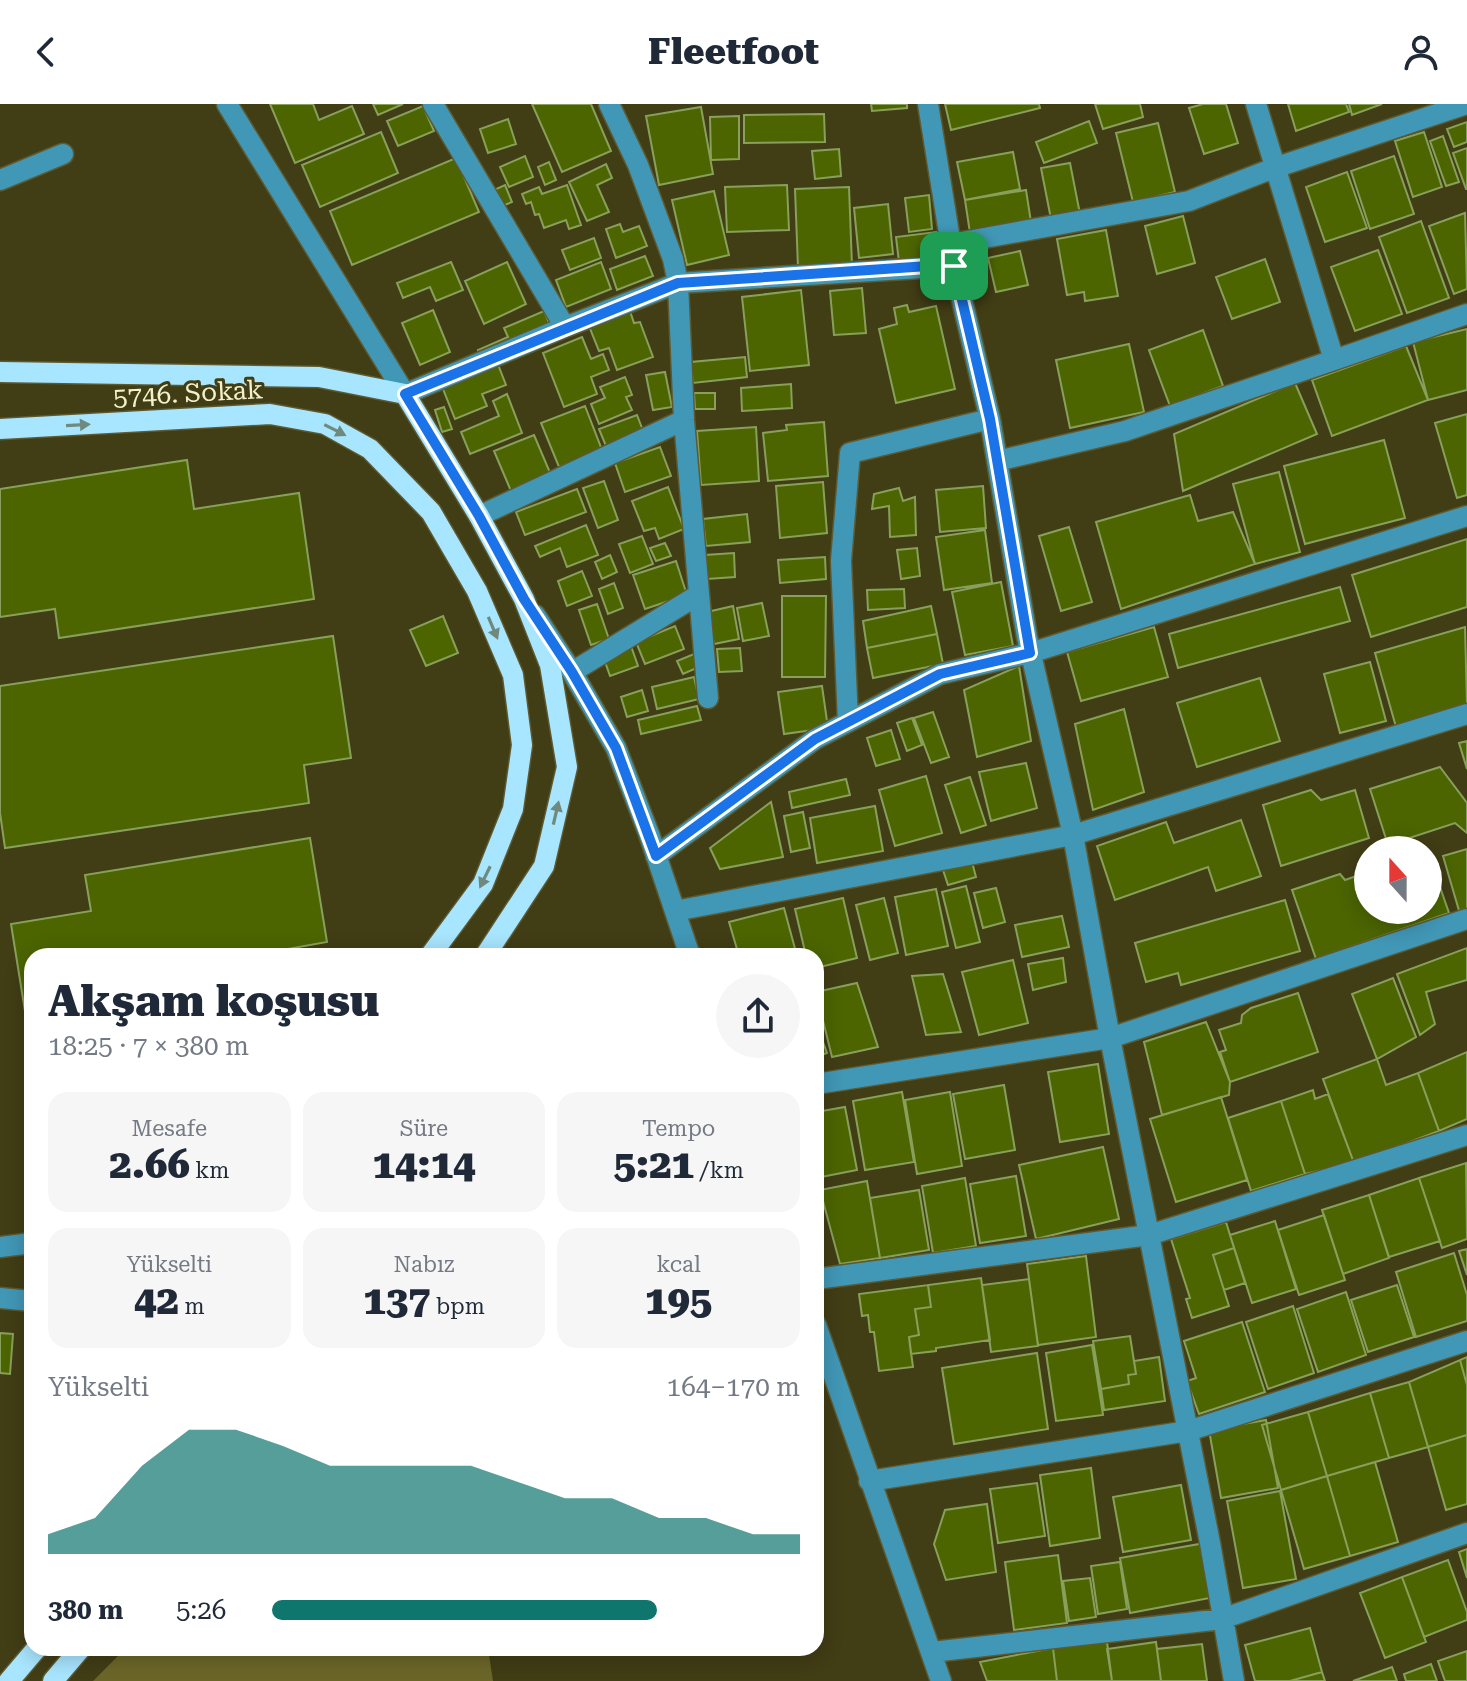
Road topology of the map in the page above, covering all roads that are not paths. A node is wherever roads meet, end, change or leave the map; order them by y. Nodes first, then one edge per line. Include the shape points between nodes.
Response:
1 (227, 104) edge
2 (433, 104) edge
3 (609, 104) edge
4 (928, 104) edge
5 (1256, 104) edge
6 (1467, 104) edge
7 (63, 154) dead end
8 (1274, 168) junction
9 (0, 180) edge
10 (951, 244) junction
11 (954, 266) junction
12 (678, 283) junction
13 (1467, 314) edge
14 (565, 327) junction
15 (1334, 360) junction
16 (0, 372) edge
17 (405, 394) junction
18 (990, 419) junction
19 (684, 420) junction
20 (0, 429) edge
21 (997, 461) junction
22 (479, 516) junction
23 (1467, 516) edge
24 (698, 595) junction
25 (524, 599) junction
26 (1030, 653) junction
27 (572, 672) junction
28 (708, 698) dead end
29 (1467, 714) edge
30 (848, 722) junction
31 (1073, 835) junction
32 (656, 856) junction
33 (675, 911) junction
34 (1467, 919) edge
35 (436, 948) edge
36 (490, 948) edge
37 (687, 948) edge
38 (1110, 1038) junction
39 (824, 1083) edge
40 (1467, 1135) edge
41 (1149, 1235) junction
42 (24, 1244) edge
43 (0, 1247) edge
44 (824, 1278) edge
45 (0, 1298) edge
46 (24, 1300) edge
47 (1467, 1341) edge
48 (824, 1349) edge
49 (1188, 1431) junction
50 (869, 1481) junction
51 (1467, 1533) edge
52 (1222, 1619) junction
53 (932, 1652) junction
54 (30, 1656) edge
55 (74, 1656) edge
56 (9, 1681) edge
57 (53, 1681) edge
58 (941, 1681) edge
59 (1234, 1681) edge

1 - 17 street
2 - 14 street
3 - 12 street via 638,165
4 - 10 street
5 - 8 street
6 - 8 street
7 - 9 street
8 - 10 street via 1189,201
8 - 15 street
10 - 11 street
11 - 12 street
11 - 18 street
12 - 14 street
12 - 19 street
13 - 15 street
14 - 17 street
15 - 21 street via 1125,431
16 - 17 main road via 319,377
17 - 22 main road
18 - 21 street
18 - 30 street via 850,453 841,561
19 - 22 street
19 - 24 street
20 -> 35 main road, 5746. Sokak via 270,414 325,424 370,449 431,512 477,591 513,675 522,745 513,809 483,884
21 - 26 street
22 - 25 main road
23 - 26 street
24 - 27 street
24 - 28 street
25 - 27 street
36 -> 25 main road via 544,866 567,767 550,665
26 - 30 street via 940,674
26 - 31 street
27 - 32 street via 616,748
29 - 31 street
30 - 32 street via 815,739
31 - 33 street
31 - 38 street
32 - 33 street
33 - 37 street
34 - 38 street
38 - 39 street
38 - 41 street
40 - 41 street
41 - 44 street
41 - 49 street
42 - 43 street
45 - 46 street
47 - 49 street
48 - 50 street
49 - 50 street
49 - 52 street
50 - 53 street
51 - 52 street
52 - 53 street
52 - 59 street
53 - 58 street
54 - 56 main road
55 - 57 main road

